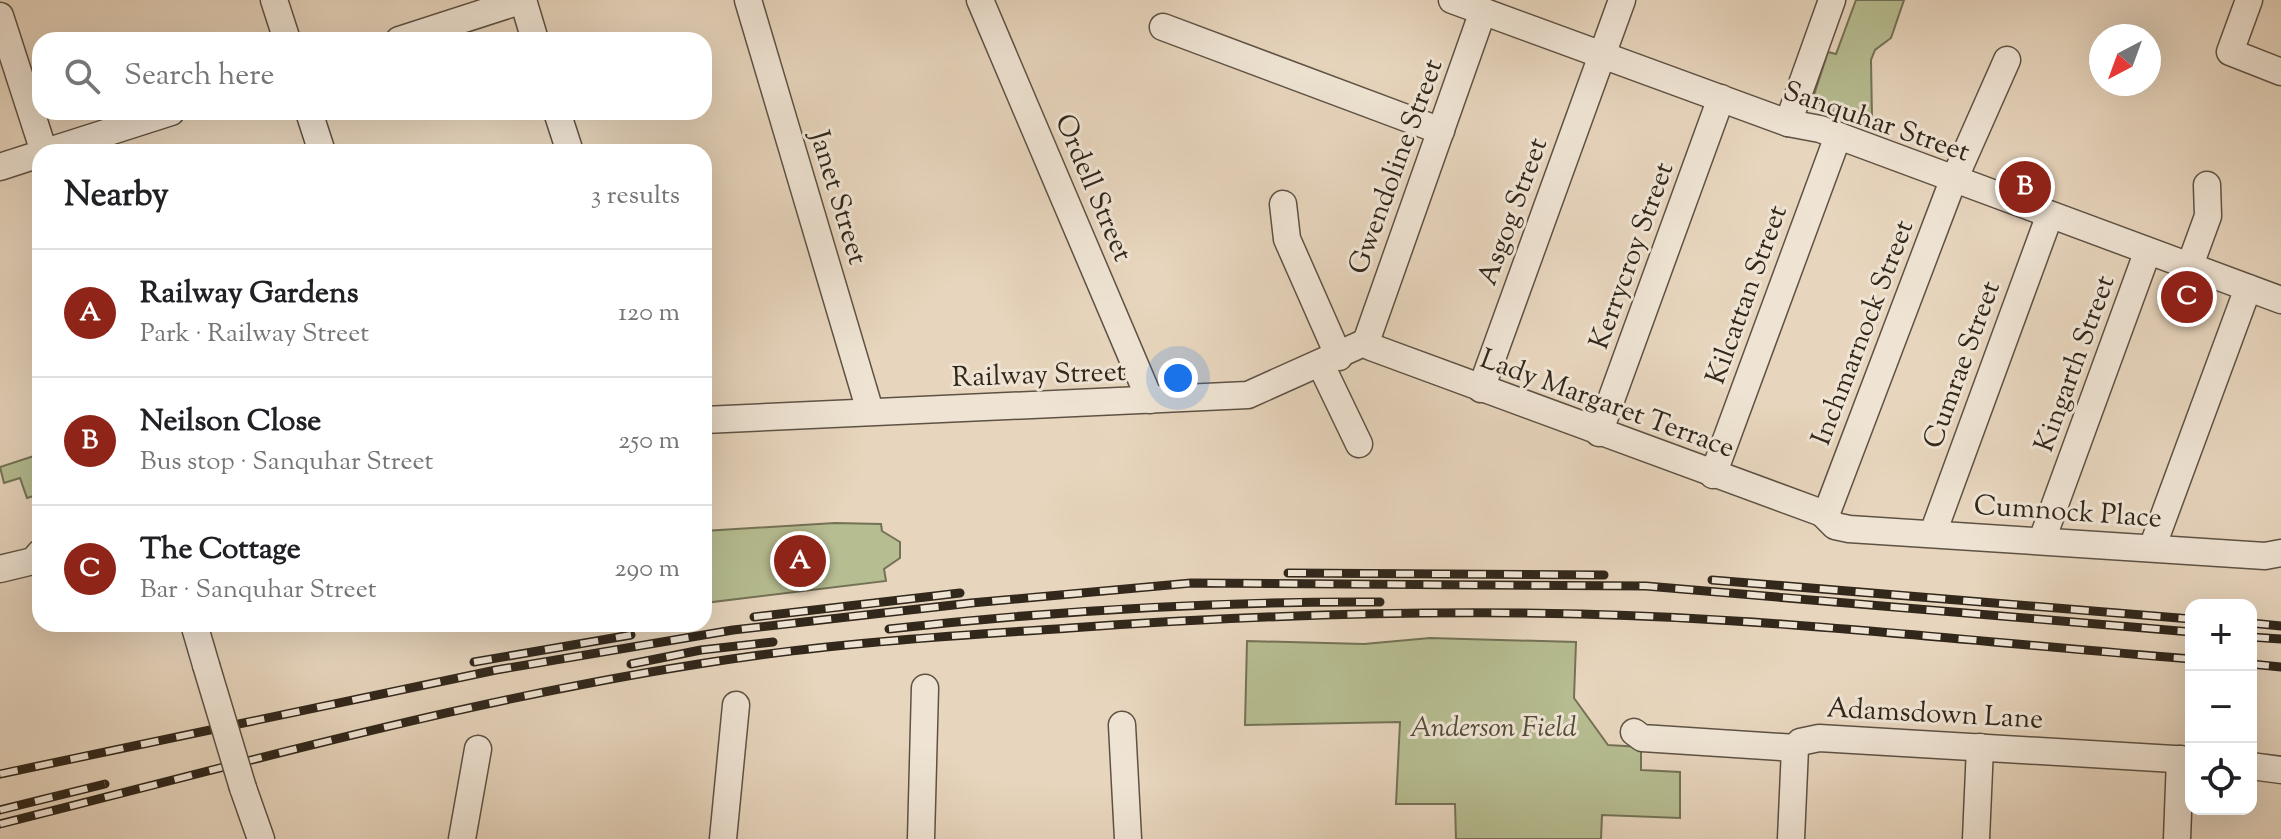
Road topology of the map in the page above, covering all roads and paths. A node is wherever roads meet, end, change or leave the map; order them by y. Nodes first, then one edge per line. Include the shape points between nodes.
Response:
1 (274, 0) edge
2 (523, 0) edge
3 (748, 0) edge
4 (980, 0) edge
5 (1452, 0) edge
6 (1622, 0) edge
7 (1832, 0) edge
8 (2249, 0) edge
9 (1483, 11) junction
10 (0, 16) edge
11 (1163, 27) dead end
12 (284, 32) edge
13 (424, 32) edge
14 (533, 32) edge
15 (1602, 55) junction
16 (2007, 60) dead end
17 (2281, 72) edge
18 (1721, 98) junction
19 (32, 118) edge
20 (33, 120) edge
21 (146, 120) edge
22 (312, 120) edge
23 (560, 120) edge
24 (1788, 123) junction
25 (1441, 131) junction
26 (1838, 136) junction
27 (40, 144) edge
28 (71, 144) edge
29 (319, 144) edge
30 (567, 144) edge
31 (32, 157) edge
32 (0, 167) edge
33 (1955, 180) junction
34 (2207, 185) dead end
35 (1283, 204) dead end
36 (2049, 217) junction
37 (2147, 253) junction
38 (2189, 268) junction
39 (2248, 288) junction
40 (2281, 300) edge
41 (1366, 342) junction
42 (1330, 361) junction
43 (1481, 389) junction
44 (1150, 400) junction
45 (870, 411) junction
46 (712, 420) edge
47 (1599, 433) junction
48 (1359, 444) dead end
49 (1713, 475) junction
50 (1825, 510) junction
51 (1849, 529) joint
52 (1933, 533) junction
53 (2042, 540) junction
54 (2152, 548) junction
55 (2281, 553) edge
56 (32, 561) edge
57 (0, 569) edge
58 (196, 632) edge
59 (925, 688) dead end
60 (736, 705) dead end
61 (1122, 725) dead end
62 (1634, 732) dead end
63 (1980, 747) junction
64 (1795, 748) junction
65 (478, 749) dead end
66 (2185, 759) edge
67 (2257, 767) edge
68 (2185, 768) edge
69 (2281, 770) edge
70 (261, 839) edge
71 (462, 839) edge
72 (723, 839) edge
73 (921, 839) edge
74 (1128, 839) edge
75 (1791, 839) edge
76 (1976, 839) edge
77 (2177, 839) edge

1 - 12 street
2 - 13 street
2 - 14 street
3 - 45 street, Janet Street
4 - 44 street, Ordell Street
5 - 9 street, Sanquhar Street
6 - 15 street, Asgog Street
7 - 24 street
8 - 17 street via 2230,52
9 - 15 street, Sanquhar Street
9 - 25 street, Gwendoline Street
10 - 19 street
11 - 25 street
15 - 18 street, Sanquhar Street
15 - 43 street, Asgog Street
16 - 33 street, Inchmarnock Street
18 - 24 street, Sanquhar Street
18 - 47 street, Kerrycroy Street
20 - 27 street
21 - 28 street
22 - 29 street
23 - 30 street
24 - 26 street, Sanquhar Street
25 - 41 street, Gwendoline Street
26 - 33 street, Sanquhar Street
26 - 49 street, Kilcattan Street
31 - 32 street
33 - 36 street, Sanquhar Street
33 - 50 street, Inchmarnock Street
34 - 38 street via 2208,216
35 - 42 street via 1287,239
36 - 37 street, Sanquhar Street
36 - 52 street, Cumrae Street
37 - 38 street, Sanquhar Street
37 - 53 street, Kingarth Street
38 - 39 street, Sanquhar Street
39 - 40 street, Sanquhar Street
39 - 54 street
41 - 42 street, Railway Street
41 - 43 street, Lady Margaret Terrace
42 - 44 street, Railway Street via 1257,394
42 - 48 street
43 - 47 street, Lady Margaret Terrace
44 - 45 street, Railway Street
45 - 46 street, Railway Street
47 - 49 street, Lady Margaret Terrace
49 - 50 street, Lady Margaret Terrace
50 - 51 street, Lady Margaret Terrace via 1835,526
51 - 52 street, Cumnock Place
52 - 53 street, Cumnock Place
53 - 54 street, Cumnock Place
54 - 55 street, Cumnock Place
56 - 57 street
58 - 70 street, bridge
59 - 73 street
60 - 72 street
61 - 74 street
62 - 64 street, Adamsdown Lane via 1642,738
63 - 64 street, Adamsdown Lane via 1819,738
63 - 66 street, Adamsdown Lane
63 - 76 street
64 - 75 street
65 - 71 street
67 - 69 street
68 - 77 street

